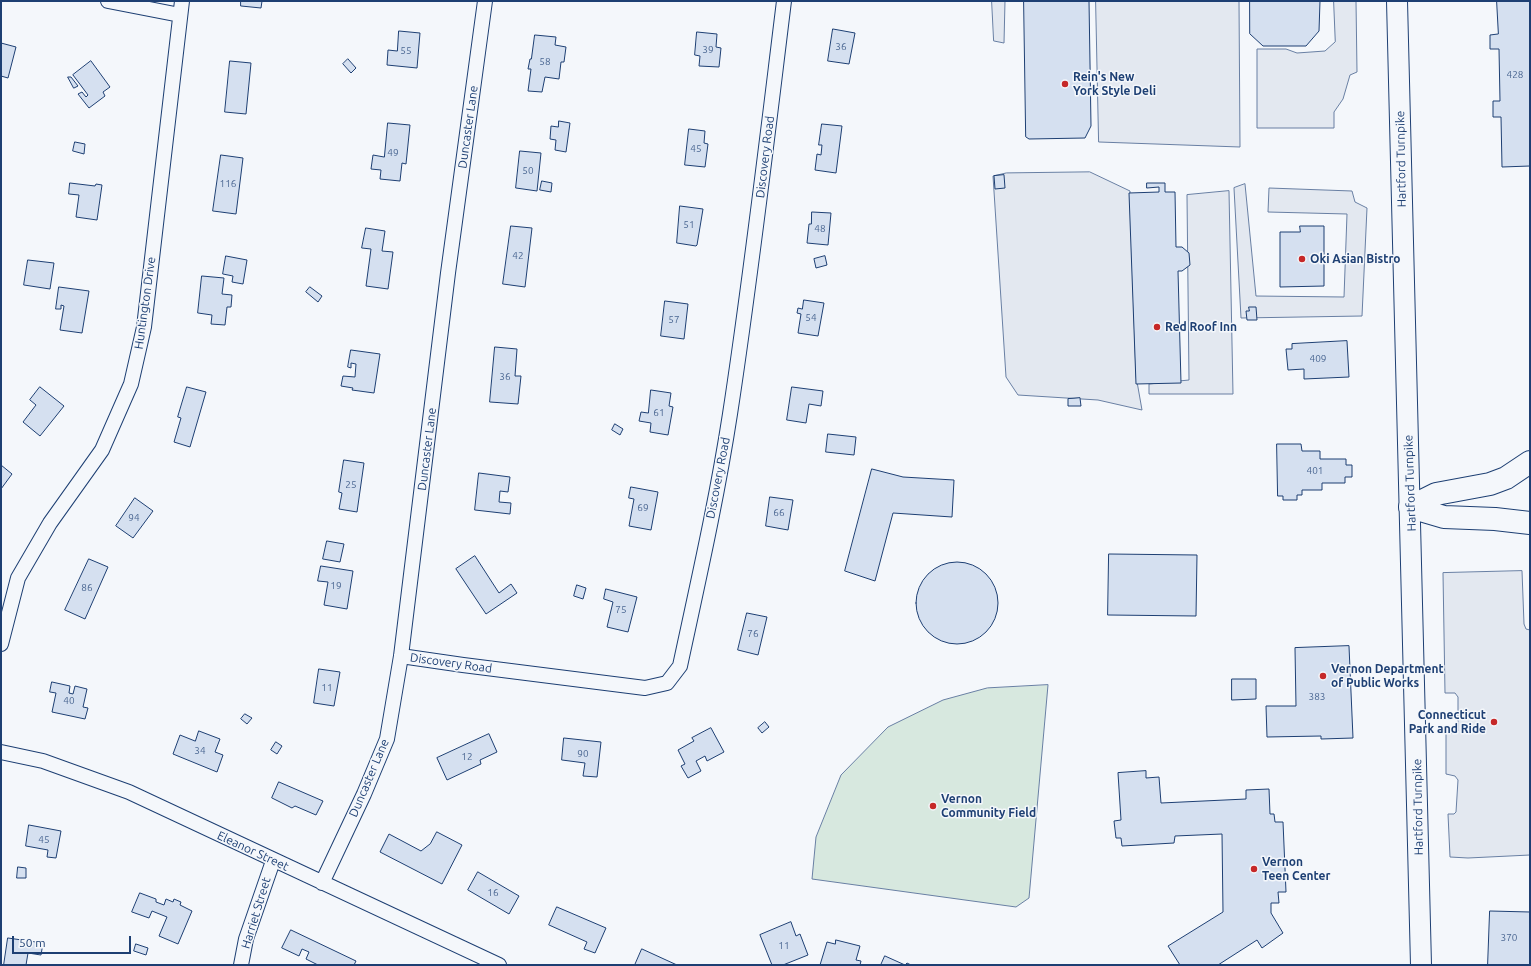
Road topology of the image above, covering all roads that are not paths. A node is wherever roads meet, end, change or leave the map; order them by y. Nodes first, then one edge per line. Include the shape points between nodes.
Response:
1 (108, 1) edge
2 (182, 1) edge
3 (485, 1) edge
4 (784, 1) edge
5 (1397, 1) edge
6 (180, 15) junction
7 (1530, 462) edge
8 (1410, 507) junction
9 (1530, 523) edge
10 (1, 644) edge
11 (402, 656) junction
12 (1, 752) edge
13 (272, 861) junction
14 (322, 883) junction
15 (242, 965) edge
16 (498, 965) edge
17 (1421, 965) edge

1 - 6 street
2 - 6 street, Huntington Drive
3 - 11 street, Duncaster Lane via 448,272
4 - 11 street, Discovery Road via 730,415 680,666 667,683 646,688
5 - 8 main road, Hartford Turnpike
6 - 10 street, Huntington Drive via 144,326 131,384 102,450 50,523 18,578
7 - 8 highway via 1506,478 1490,484 1436,494
8 - 9 highway via 1444,517
8 - 17 main road, Hartford Turnpike
11 - 14 street, Duncaster Lane via 387,739
12 - 13 street, Eleanor Street via 43,761 129,792
13 - 14 street, Eleanor Street
13 - 15 street, Harriet Street via 246,939
14 - 16 street, Eleanor Street

